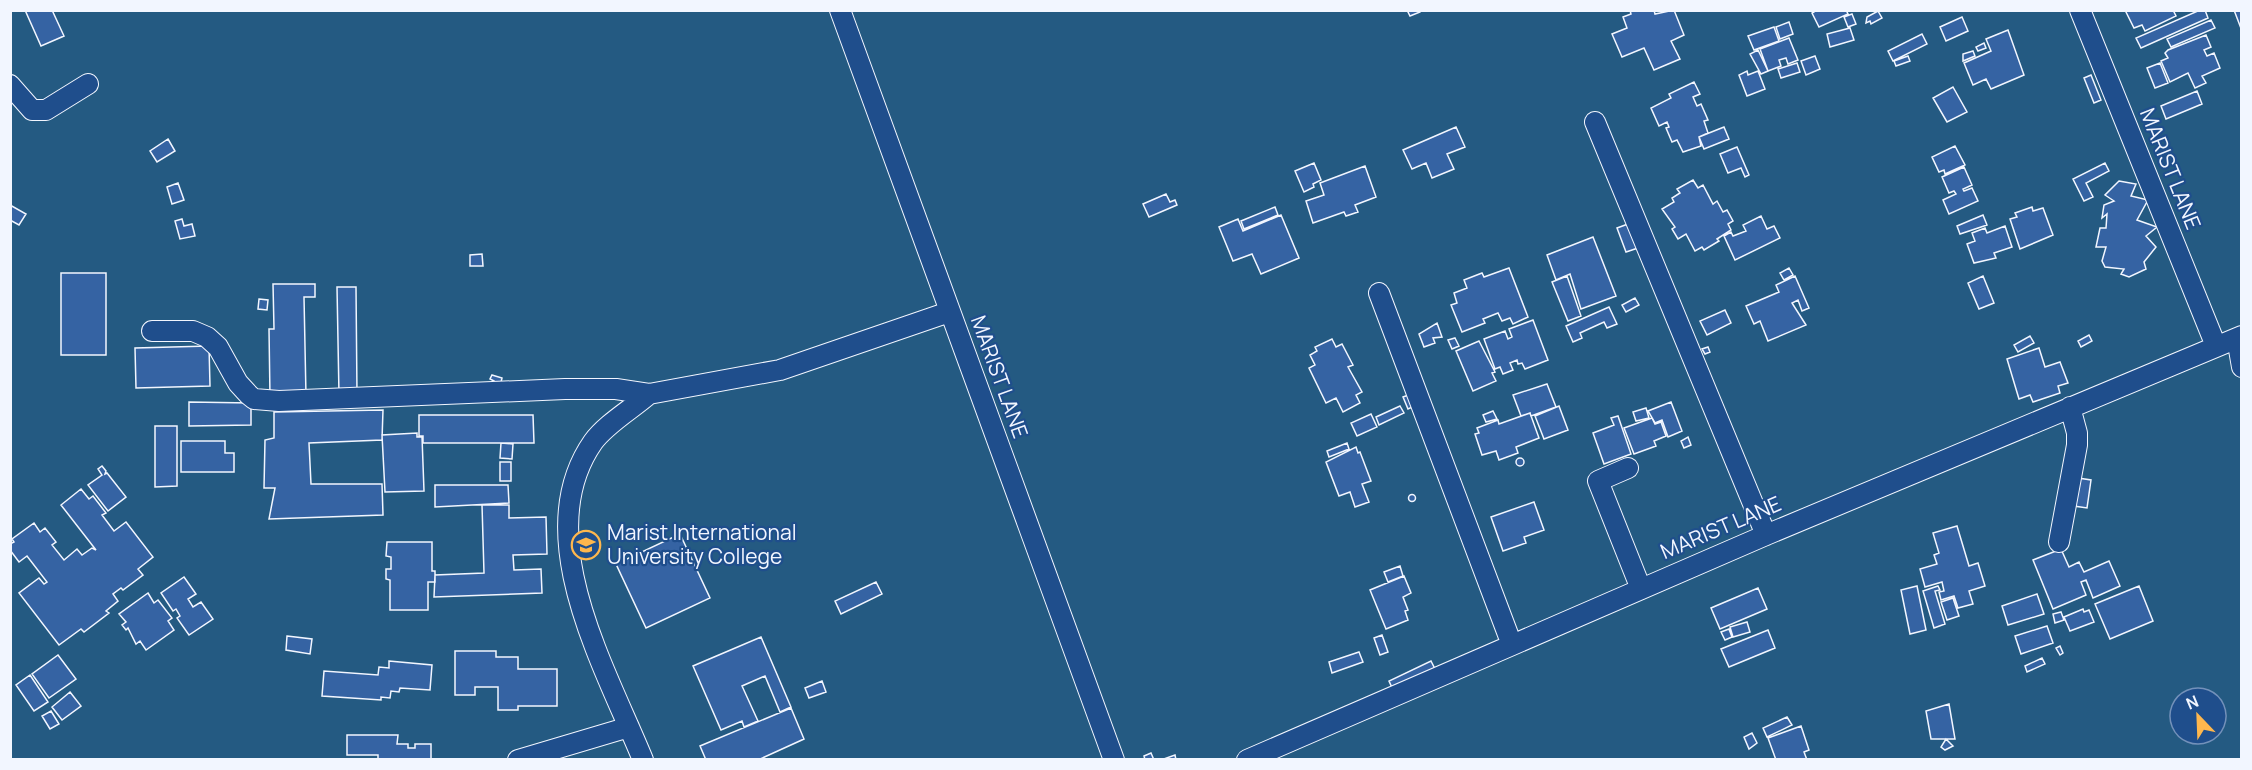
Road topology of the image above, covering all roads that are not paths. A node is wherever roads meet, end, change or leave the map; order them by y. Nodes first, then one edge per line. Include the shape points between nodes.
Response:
1 (840, 10) edge
2 (2080, 10) edge
3 (88, 84) dead end
4 (10, 85) edge
5 (1595, 122) dead end
6 (1378, 293) dead end
7 (949, 312) junction
8 (152, 331) dead end
9 (2239, 337) edge
10 (2216, 346) junction
11 (2241, 368) edge
12 (649, 394) junction
13 (2070, 407) junction
14 (1628, 468) dead end
15 (1766, 535) junction
16 (2059, 542) dead end
17 (1641, 589) junction
18 (1512, 645) junction
19 (629, 727) junction
20 (518, 759) edge
21 (643, 759) edge
22 (1114, 759) edge
23 (1247, 759) edge

1 - 7 street, MARIST LANE
2 - 10 street, MARIST LANE
3 - 4 street via 46,110 32,110
5 - 15 street
6 - 18 street
7 - 12 street via 780,370
7 - 22 street, MARIST LANE
8 - 12 street via 194,331 212,340 238,383 254,399 565,389 616,389
9 - 10 street, MARIST LANE
9 - 11 street
10 - 13 street, MARIST LANE
12 - 19 street via 596,439 586,453 576,474 569,522 570,566 582,614
13 - 15 street, MARIST LANE
13 - 16 street via 2078,433
14 - 17 street via 1599,482
15 - 17 street, MARIST LANE
17 - 18 street, MARIST LANE
18 - 23 street, MARIST LANE
19 - 20 street
19 - 21 street

